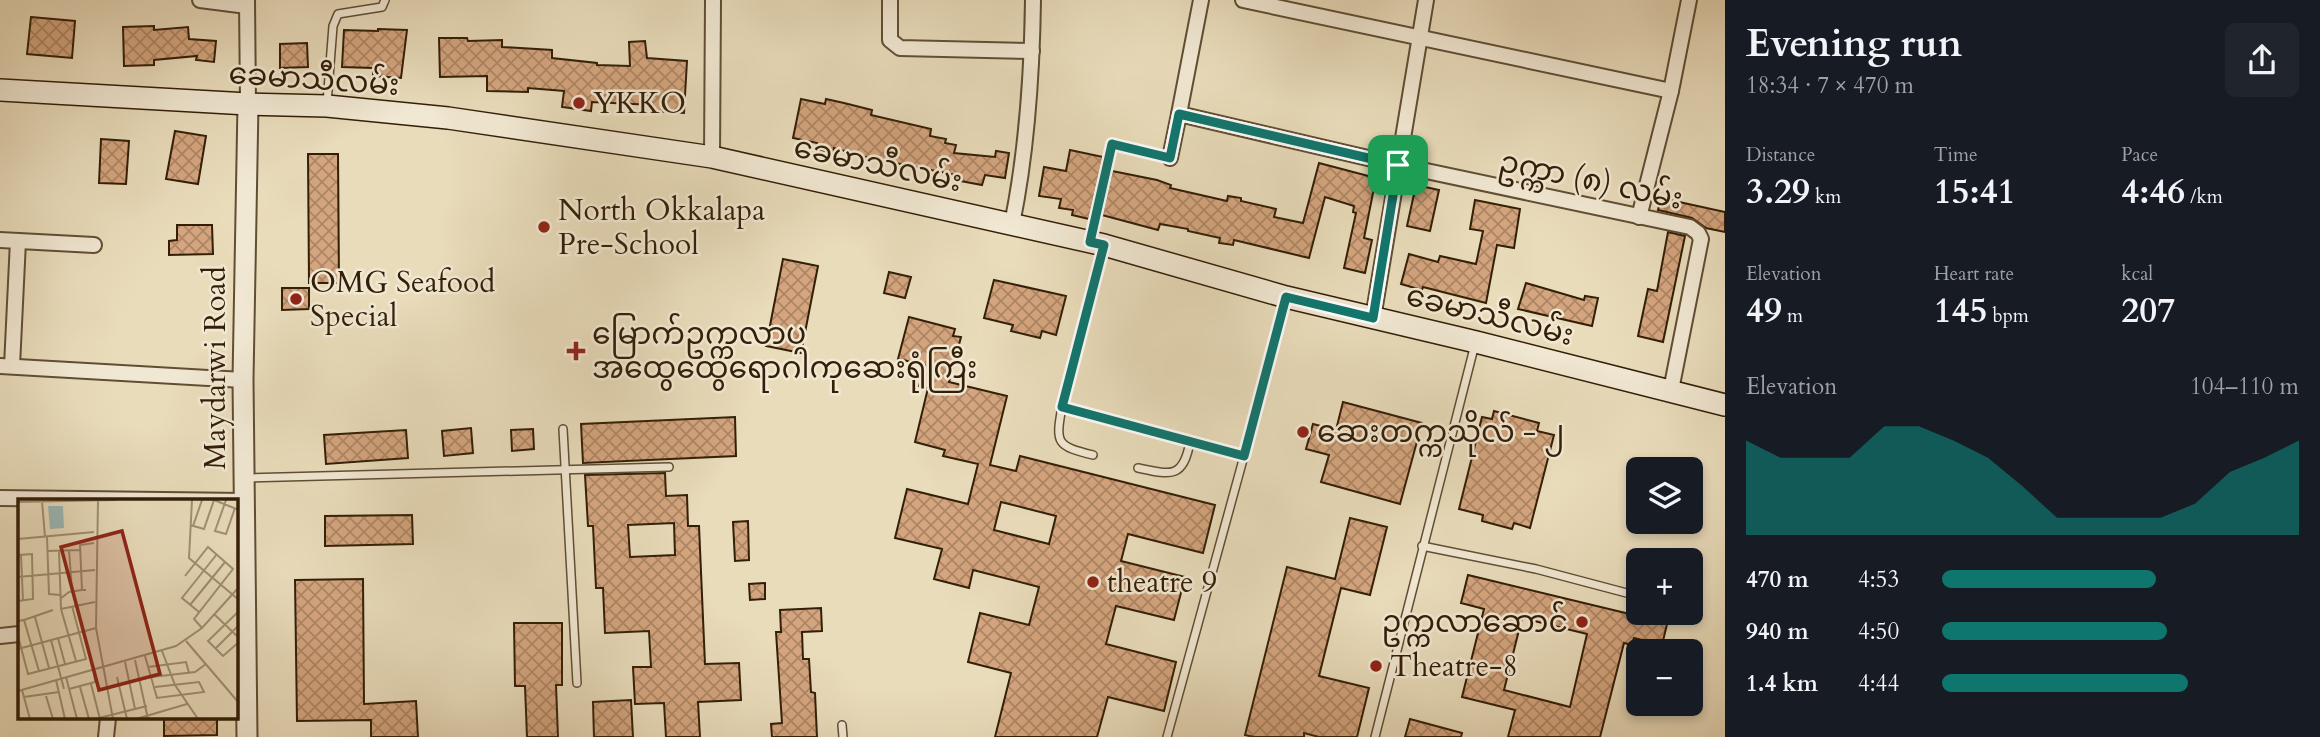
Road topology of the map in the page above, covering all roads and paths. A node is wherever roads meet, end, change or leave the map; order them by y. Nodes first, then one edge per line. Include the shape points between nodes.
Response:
1 (200, 0) edge
2 (385, 0) edge
3 (713, 0) edge
4 (890, 0) edge
5 (1033, 0) edge
6 (1201, 0) edge
7 (1243, 0) edge
8 (1426, 0) edge
9 (1689, 0) edge
10 (247, 3) edge
11 (1420, 39) junction
12 (1032, 51) junction
13 (0, 90) edge
14 (1671, 90) junction
15 (248, 104) junction
16 (327, 106) junction
17 (1179, 114) junction
18 (712, 157) junction
19 (1170, 158) joint
20 (1398, 165) junction
21 (1640, 217) junction
22 (1012, 224) junction
23 (0, 240) edge
24 (18, 241) junction
25 (94, 244) dead end
26 (1097, 244) junction
27 (1286, 297) junction
28 (1373, 318) junction
29 (1476, 342) junction
30 (6, 366) edge
31 (243, 380) junction
32 (1671, 390) junction
33 (1725, 405) edge
34 (1062, 407) junction
35 (563, 429) dead end
36 (1190, 442) junction
37 (1093, 455) dead end
38 (1244, 456) junction
39 (669, 467) dead end
40 (565, 468) junction
41 (1139, 468) dead end
42 (243, 478) junction
43 (0, 498) edge
44 (81, 499) edge
45 (238, 501) edge
46 (244, 501) junction
47 (1422, 546) junction
48 (1626, 593) edge
49 (241, 617) edge
50 (18, 634) edge
51 (0, 636) edge
52 (577, 683) dead end
53 (842, 725) dead end
54 (247, 737) edge
55 (843, 737) edge
56 (1167, 737) edge
57 (1375, 737) edge

1 - 10 street
2 - 16 lane via 382,7 338,14 333,26
3 - 18 street
4 - 12 street via 890,40 900,48
5 - 12 street
6 - 17 street
7 - 11 street
8 - 11 street
9 - 14 street
10 - 15 street, Maydarwi Road
11 - 14 street
11 - 20 street
12 - 22 street via 1020,188
13 - 15 main road, ခေမာသီလမ်း
14 - 21 street
15 - 16 main road, ခေမာသီလမ်း
15 - 31 street, Maydarwi Road
16 - 18 main road, ခေမာသီလမ်း via 448,118
17 - 19 street
17 - 20 street, ဥက္ကာ (၈) လမ်း
18 - 22 main road, ခေမာသီလမ်း
19 - 26 lane via 1112,144
20 - 21 street, ဥက္ကာ (၈) လမ်း
20 - 28 street
21 - 32 street, ဥက္ကာ (၈) လမ်း via 1690,227 1701,239
22 - 26 main road, ခေမာသီလမ်း
23 - 24 street
24 - 25 street
24 - 30 street
26 - 27 main road, ခေမာသီလမ်း
26 - 34 lane
27 - 28 main road, ခေမာသီလမ်း
27 - 38 lane
28 - 29 main road, ခေမာသီလမ်း
29 - 32 main road, ခေမာသီလမ်း
29 - 47 lane
30 - 31 street
31 - 42 street, Maydarwi Road
32 - 33 main road, ခေမာသီလမ်း
34 - 36 lane
34 - 37 lane via 1059,441
35 - 40 lane
36 - 38 lane
36 - 41 lane via 1186,462 1174,473
38 - 56 lane
39 - 40 lane
40 - 42 lane
40 - 52 lane
42 - 46 street, Maydarwi Road
43 - 44 street
45 - 46 street
46 - 49 street, Maydarwi Road
47 - 48 lane
47 - 57 lane
49 - 54 street, Maydarwi Road
50 - 51 street
53 - 55 lane

